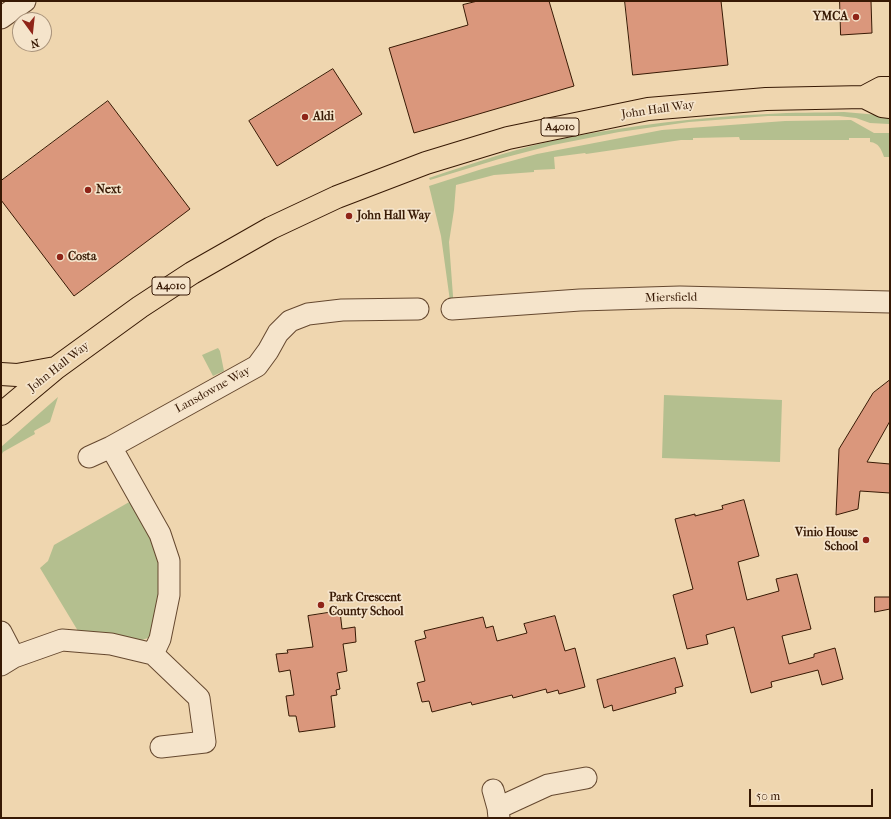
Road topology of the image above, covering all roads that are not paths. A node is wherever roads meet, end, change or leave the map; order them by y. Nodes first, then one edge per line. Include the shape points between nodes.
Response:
1 (25, 1) edge
2 (1, 18) edge
3 (890, 88) edge
4 (864, 97) junction
5 (890, 107) edge
6 (890, 302) edge
7 (418, 309) dead end
8 (452, 309) dead end
9 (56, 368) junction
10 (1, 374) edge
11 (1, 414) edge
12 (111, 447) junction
13 (88, 457) dead end
14 (1, 632) edge
15 (153, 654) junction
16 (7, 661) edge
17 (161, 747) dead end
18 (586, 778) dead end
19 (497, 805) edge

1 - 2 street
3 - 4 highway, John Hall Way / A4010 via 881,88
4 - 5 highway, John Hall Way / A4010
4 - 9 highway, John Hall Way / A4010 via 766,99 648,109 508,138 426,163 337,197 270,228 192,273 140,307
6 - 8 street, Miersfield via 680,297 580,300
7 - 12 street, Lansdowne Way via 342,310 308,314 290,321 278,332 256,366
9 - 10 highway via 17,375
9 - 11 highway, John Hall Way / A4010
12 - 13 street, Lansdowne Way
12 - 15 street via 160,534 169,562 170,595 160,639
14 - 16 street
15 - 16 street via 111,644 62,640
15 - 17 street via 199,698 205,742
18 - 19 street via 548,784

